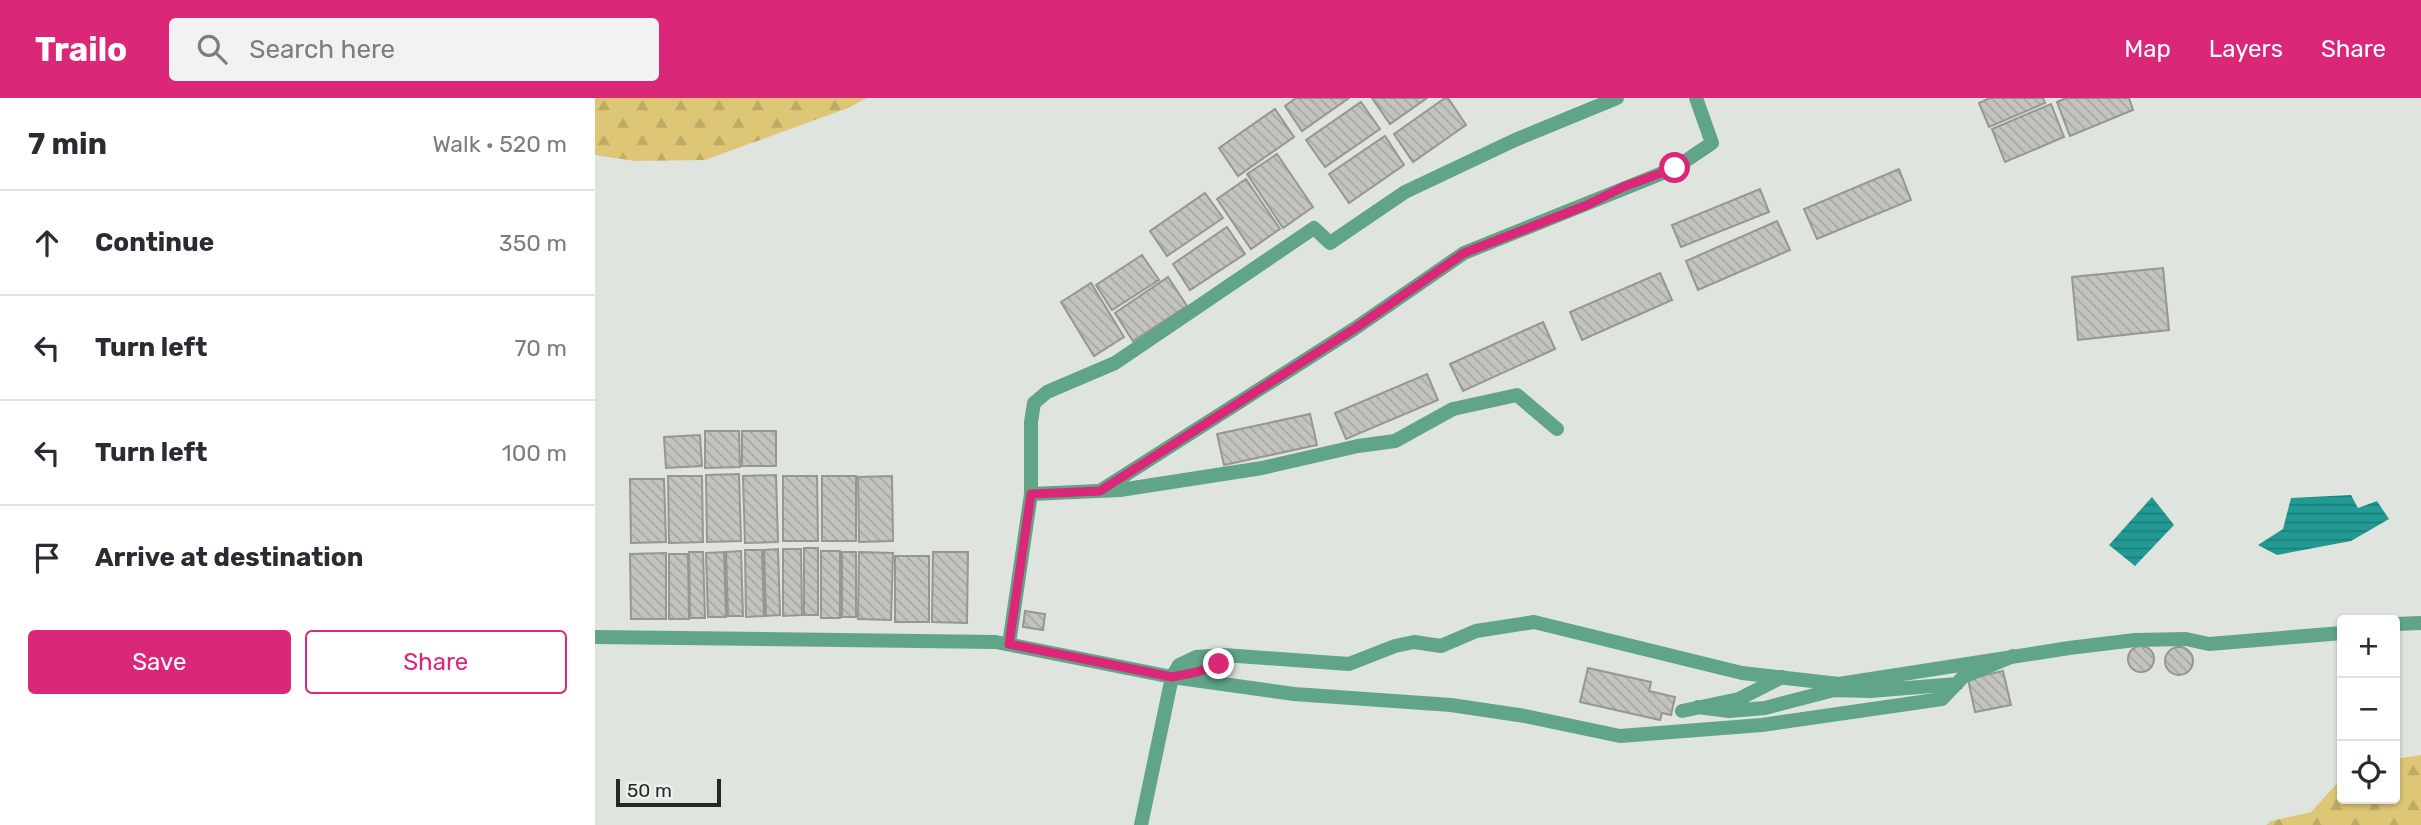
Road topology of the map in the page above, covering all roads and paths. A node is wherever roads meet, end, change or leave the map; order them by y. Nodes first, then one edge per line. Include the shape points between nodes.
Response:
1 (1617, 98) edge
2 (1696, 98) edge
3 (1557, 429) dead end
4 (1100, 491) junction
5 (1031, 494) junction
6 (2421, 623) edge
7 (2400, 624) edge
8 (2337, 633) edge
9 (595, 637) edge
10 (1009, 644) junction
11 (2013, 656) junction
12 (1172, 677) junction
13 (1782, 677) junction
14 (1957, 684) junction
15 (1698, 707) junction
16 (1682, 711) dead end
17 (1141, 825) edge

1 - 5 street via 1405,192 1330,243 1314,228 1115,363 1047,392 1034,403 1032,412
2 - 4 street via 1712,143 1675,168 1464,253
3 - 4 street via 1517,396 1453,409 1395,441 1262,468
4 - 5 street
5 - 10 street
6 - 7 street
8 - 11 street via 2209,644 2186,639 2136,640
9 - 10 street
10 - 12 street
11 - 13 street via 1839,684
11 - 14 street via 1963,677
12 - 13 street via 1179,665 1196,657 1349,664 1395,646 1414,642 1441,646 1476,631 1534,622 1742,673
12 - 14 street via 1294,694 1451,705 1620,736 1762,725 1942,699
12 - 17 street
13 - 15 street via 1739,699
14 - 15 street via 1834,690 1765,708
15 - 16 street

